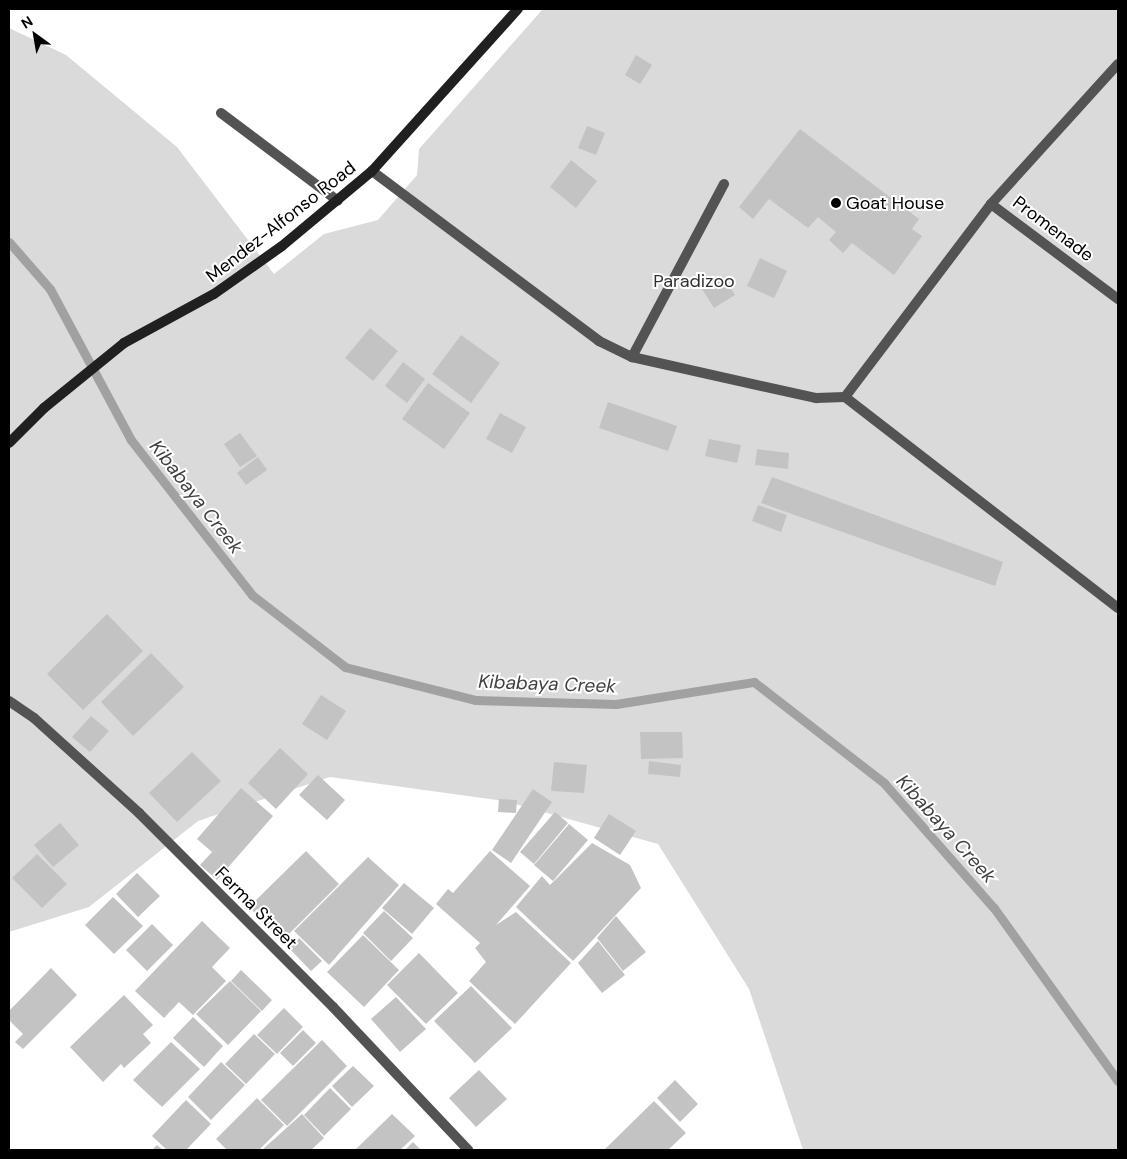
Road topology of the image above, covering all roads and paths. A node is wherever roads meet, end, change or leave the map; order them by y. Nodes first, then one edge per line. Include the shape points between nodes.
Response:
1 (518, 9) edge
2 (1118, 64) edge
3 (221, 113) dead end
4 (372, 171) junction
5 (724, 184) dead end
6 (338, 201) junction
7 (992, 204) junction
8 (1118, 299) edge
9 (632, 357) junction
10 (845, 397) junction
11 (9, 442) edge
12 (1118, 608) edge
13 (9, 701) edge
14 (468, 1150) edge

1 - 4 main road, Mendez-Alfonso Road
2 - 7 street
3 - 6 street
4 - 6 main road, Mendez-Alfonso Road
4 - 9 street via 599,341
5 - 9 street
6 - 11 main road, Mendez-Alfonso Road via 214,294 124,343 44,408
7 - 8 street, Promenade
7 - 10 street
9 - 10 street via 816,398
10 - 12 street
13 - 14 street, Ferma Street via 34,718 139,813 333,1008

